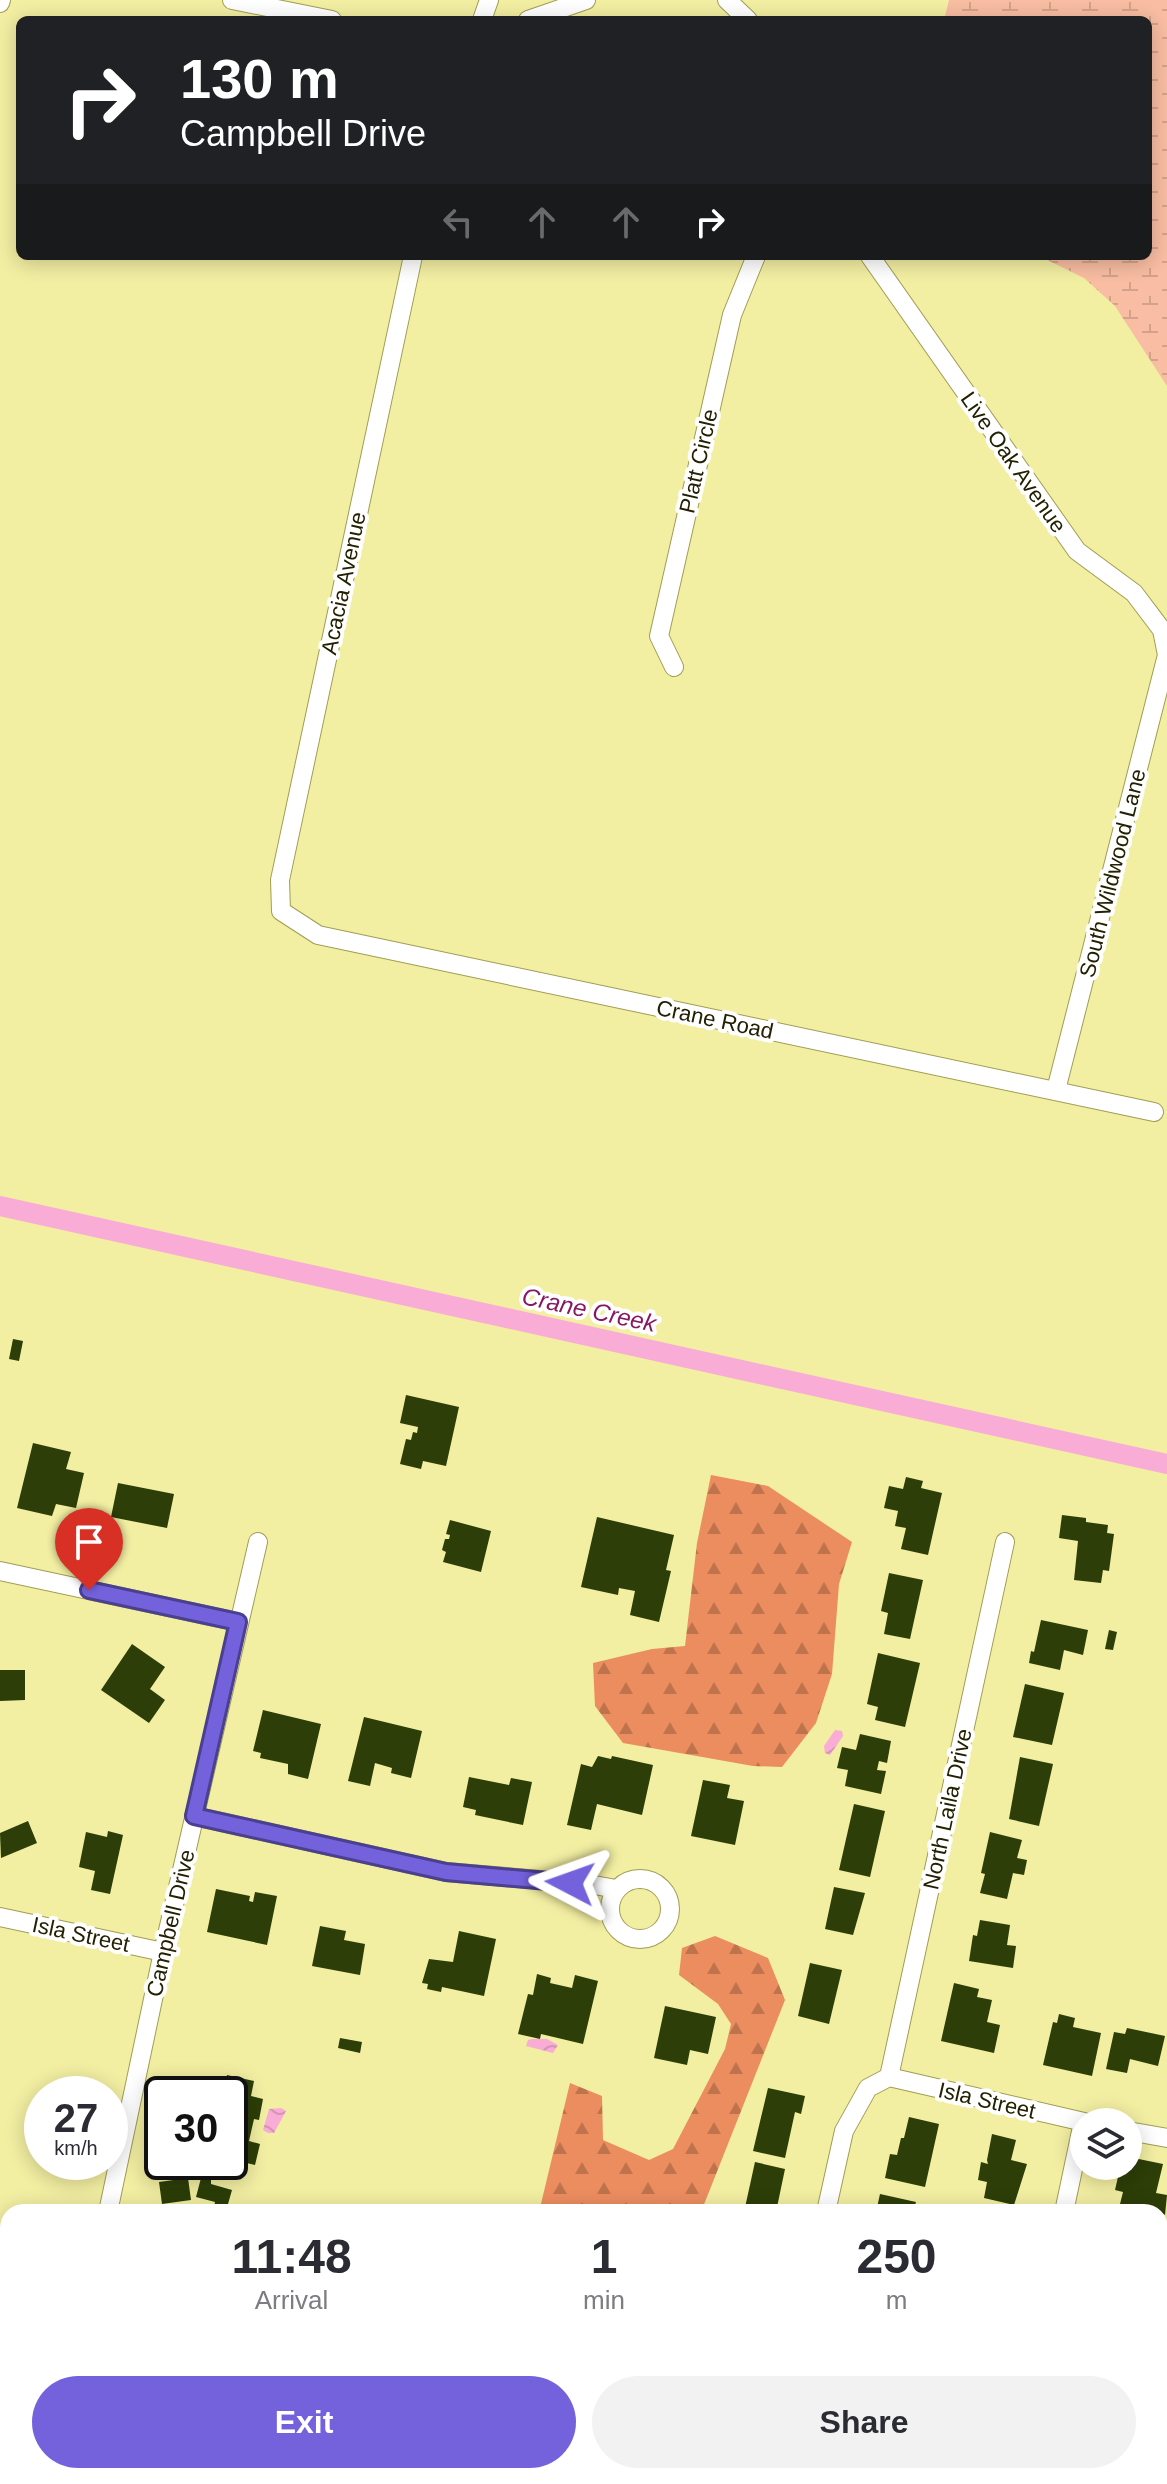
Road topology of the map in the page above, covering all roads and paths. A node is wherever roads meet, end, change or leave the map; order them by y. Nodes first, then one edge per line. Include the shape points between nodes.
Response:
1 (232, 0) edge
2 (586, 0) edge
3 (727, 0) edge
4 (312, 16) edge
5 (540, 16) edge
6 (744, 16) edge
7 (412, 260) edge
8 (754, 260) edge
9 (873, 260) edge
10 (1167, 655) edge
11 (674, 667) dead end
12 (281, 911) joint
13 (1056, 1090) junction
14 (1154, 1112) dead end
15 (258, 1542) dead end
16 (1005, 1542) dead end
17 (0, 1571) edge
18 (238, 1622) junction
19 (194, 1816) junction
20 (616, 1889) dead end
21 (0, 1917) edge
22 (163, 1952) junction
23 (889, 2077) junction
24 (1070, 2119) edge
25 (1142, 2134) edge
26 (1167, 2138) edge
27 (1071, 2180) edge
28 (110, 2204) edge
29 (828, 2204) edge
30 (1066, 2204) edge

1 - 4 street
2 - 5 street
3 - 6 street
7 - 12 street, Acacia Avenue via 280,880
8 - 11 street, Platt Circle via 732,315 659,636
9 - 10 street, Live Oak Avenue via 1077,551 1134,593 1153,617
10 - 13 street, South Wildwood Lane
12 - 13 street, Crane Road via 318,935
13 - 14 street, Crane Road
15 - 18 street, Campbell Drive
16 - 23 street, North Laila Drive
17 - 18 street
18 - 19 street, Campbell Drive
19 - 20 street via 446,1872
19 - 22 street, Campbell Drive
21 - 22 street, Isla Street
22 - 28 street, Campbell Drive
23 - 24 street, Isla Street
23 - 29 street via 868,2088 844,2131
25 - 26 street
27 - 30 street

